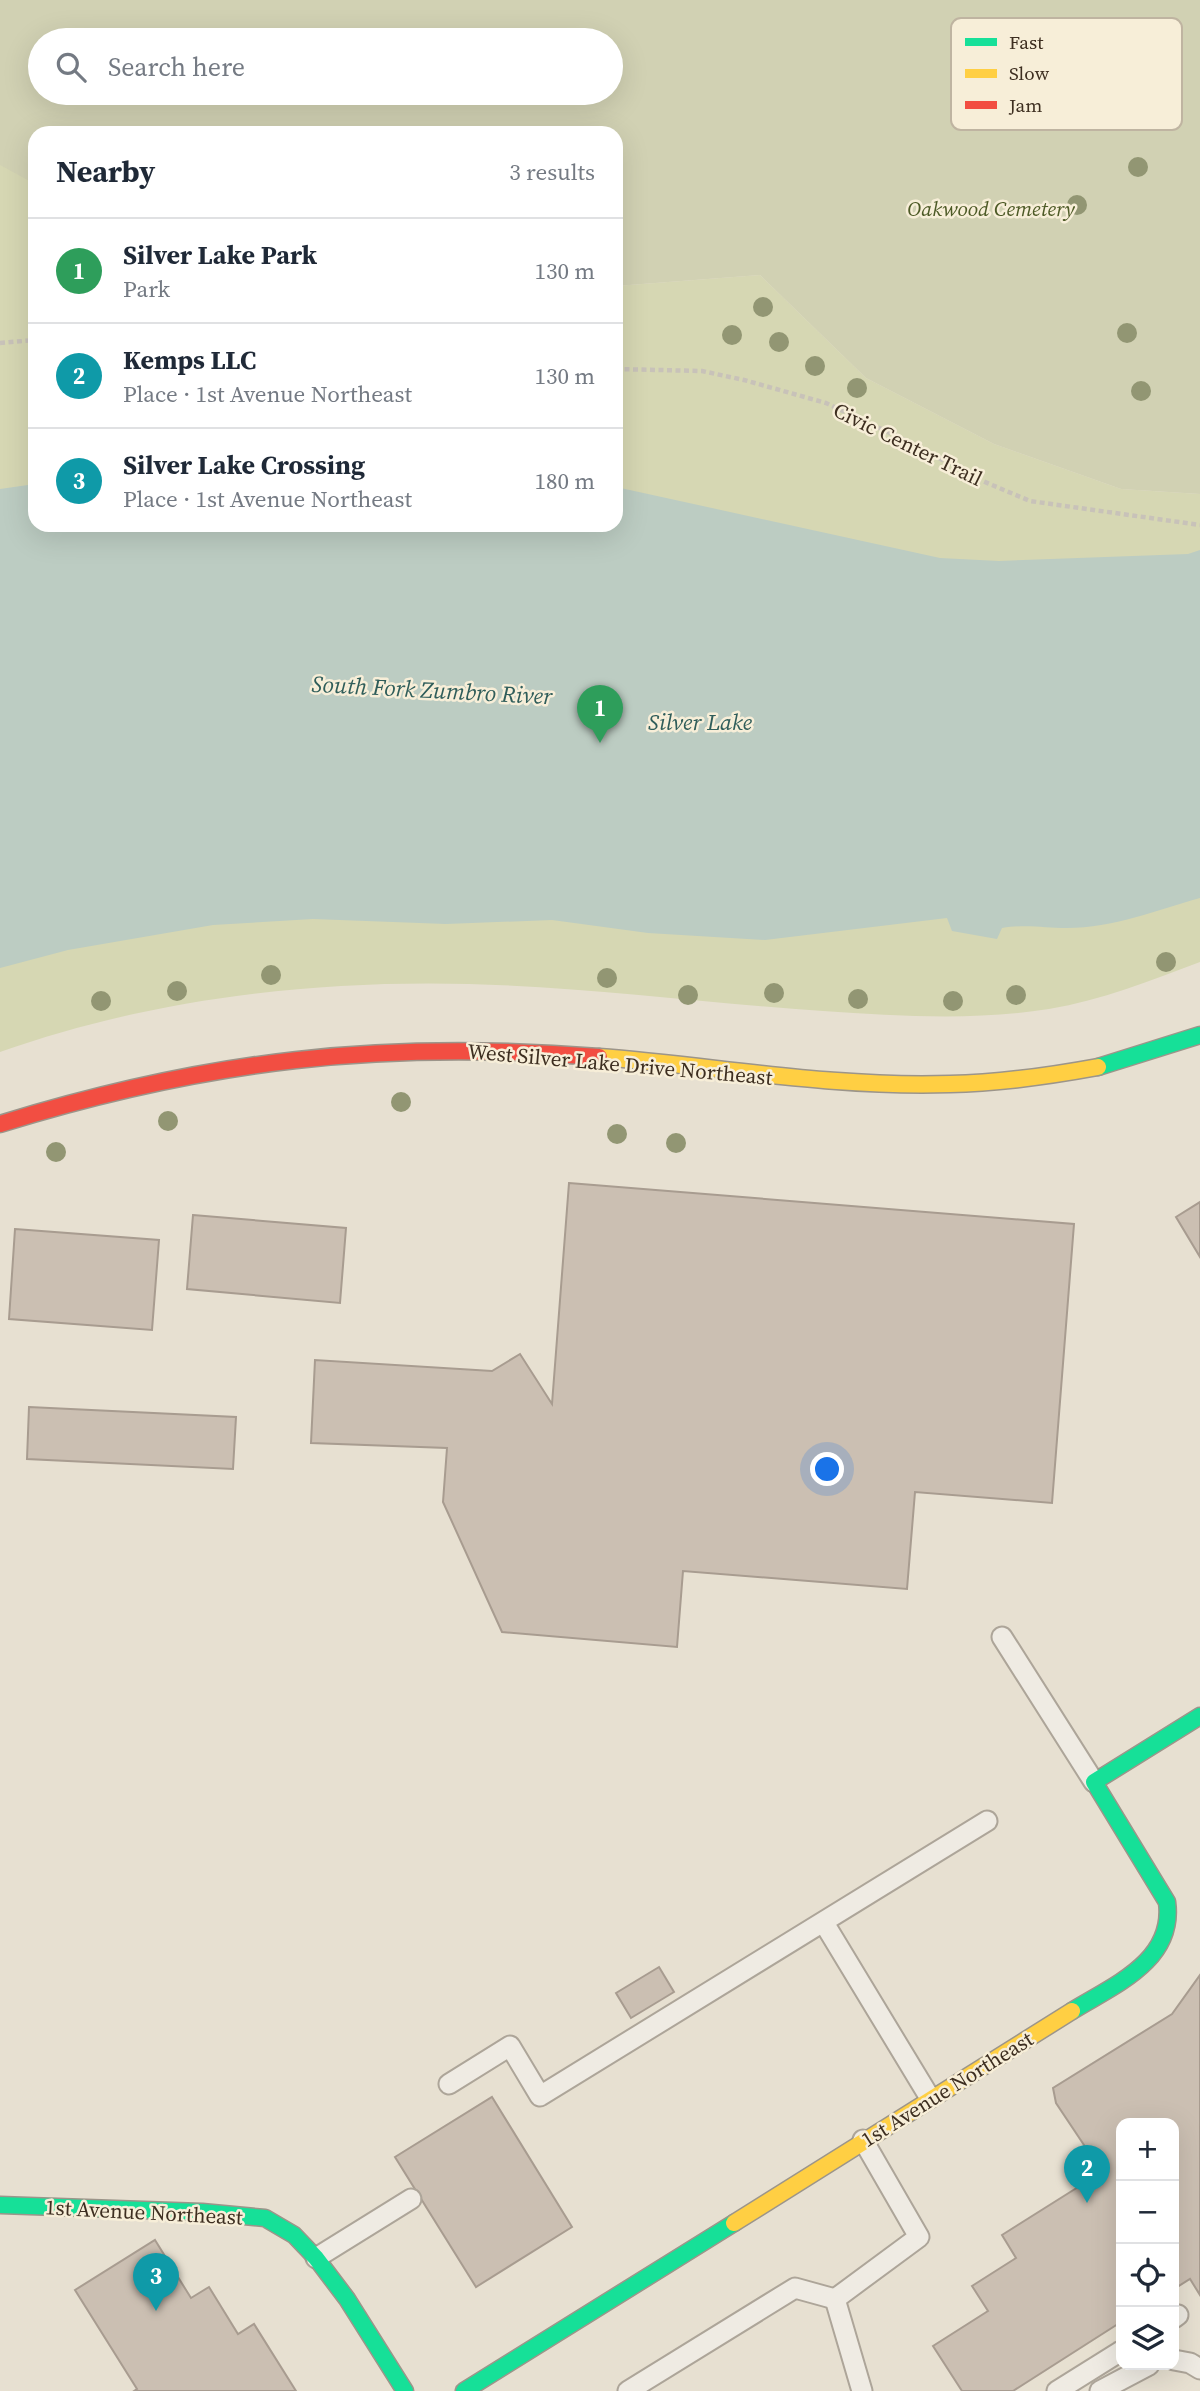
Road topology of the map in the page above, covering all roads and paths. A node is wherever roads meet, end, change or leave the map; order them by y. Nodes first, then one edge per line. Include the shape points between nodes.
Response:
1 (28, 341) edge
2 (0, 343) edge
3 (623, 369) edge
4 (1200, 524) edge
5 (1200, 1035) edge
6 (0, 1124) edge
7 (1002, 1637) dead end
8 (1200, 1716) edge
9 (1094, 1782) junction
10 (987, 1821) dead end
11 (824, 1923) junction
12 (449, 2084) dead end
13 (930, 2098) junction
14 (863, 2140) junction
15 (411, 2199) dead end
16 (0, 2205) edge
17 (316, 2258) junction
18 (835, 2299) junction
19 (1116, 2354) edge
20 (1179, 2361) edge
21 (1140, 2370) edge
22 (1200, 2370) edge
23 (405, 2391) edge
24 (464, 2391) edge
25 (628, 2391) edge
26 (862, 2391) edge
27 (1057, 2391) edge
28 (1100, 2391) edge

1 - 2 path
3 - 4 path, Civic Center Trail via 702,371 826,403 1030,501
5 - 6 street, West Silver Lake Drive Northeast via 1143,1057 1050,1078 920,1086 527,1052 348,1051 220,1067 115,1090
7 - 9 lane
8 - 9 street
9 - 13 street, 1st Avenue Northeast via 1167,1902 1171,1922 1160,1946 1124,1981
10 - 11 lane
11 - 12 lane via 540,2096 510,2046
11 - 13 lane
13 - 14 street, 1st Avenue Northeast
14 - 18 lane via 919,2237
14 - 24 street, 1st Avenue Northeast
15 - 17 lane
16 - 17 street, 1st Avenue Northeast via 265,2218 294,2235
17 - 23 street, 1st Avenue Northeast
18 - 25 lane via 796,2288
18 - 26 lane
19 - 27 lane
20 - 22 lane
21 - 28 lane

